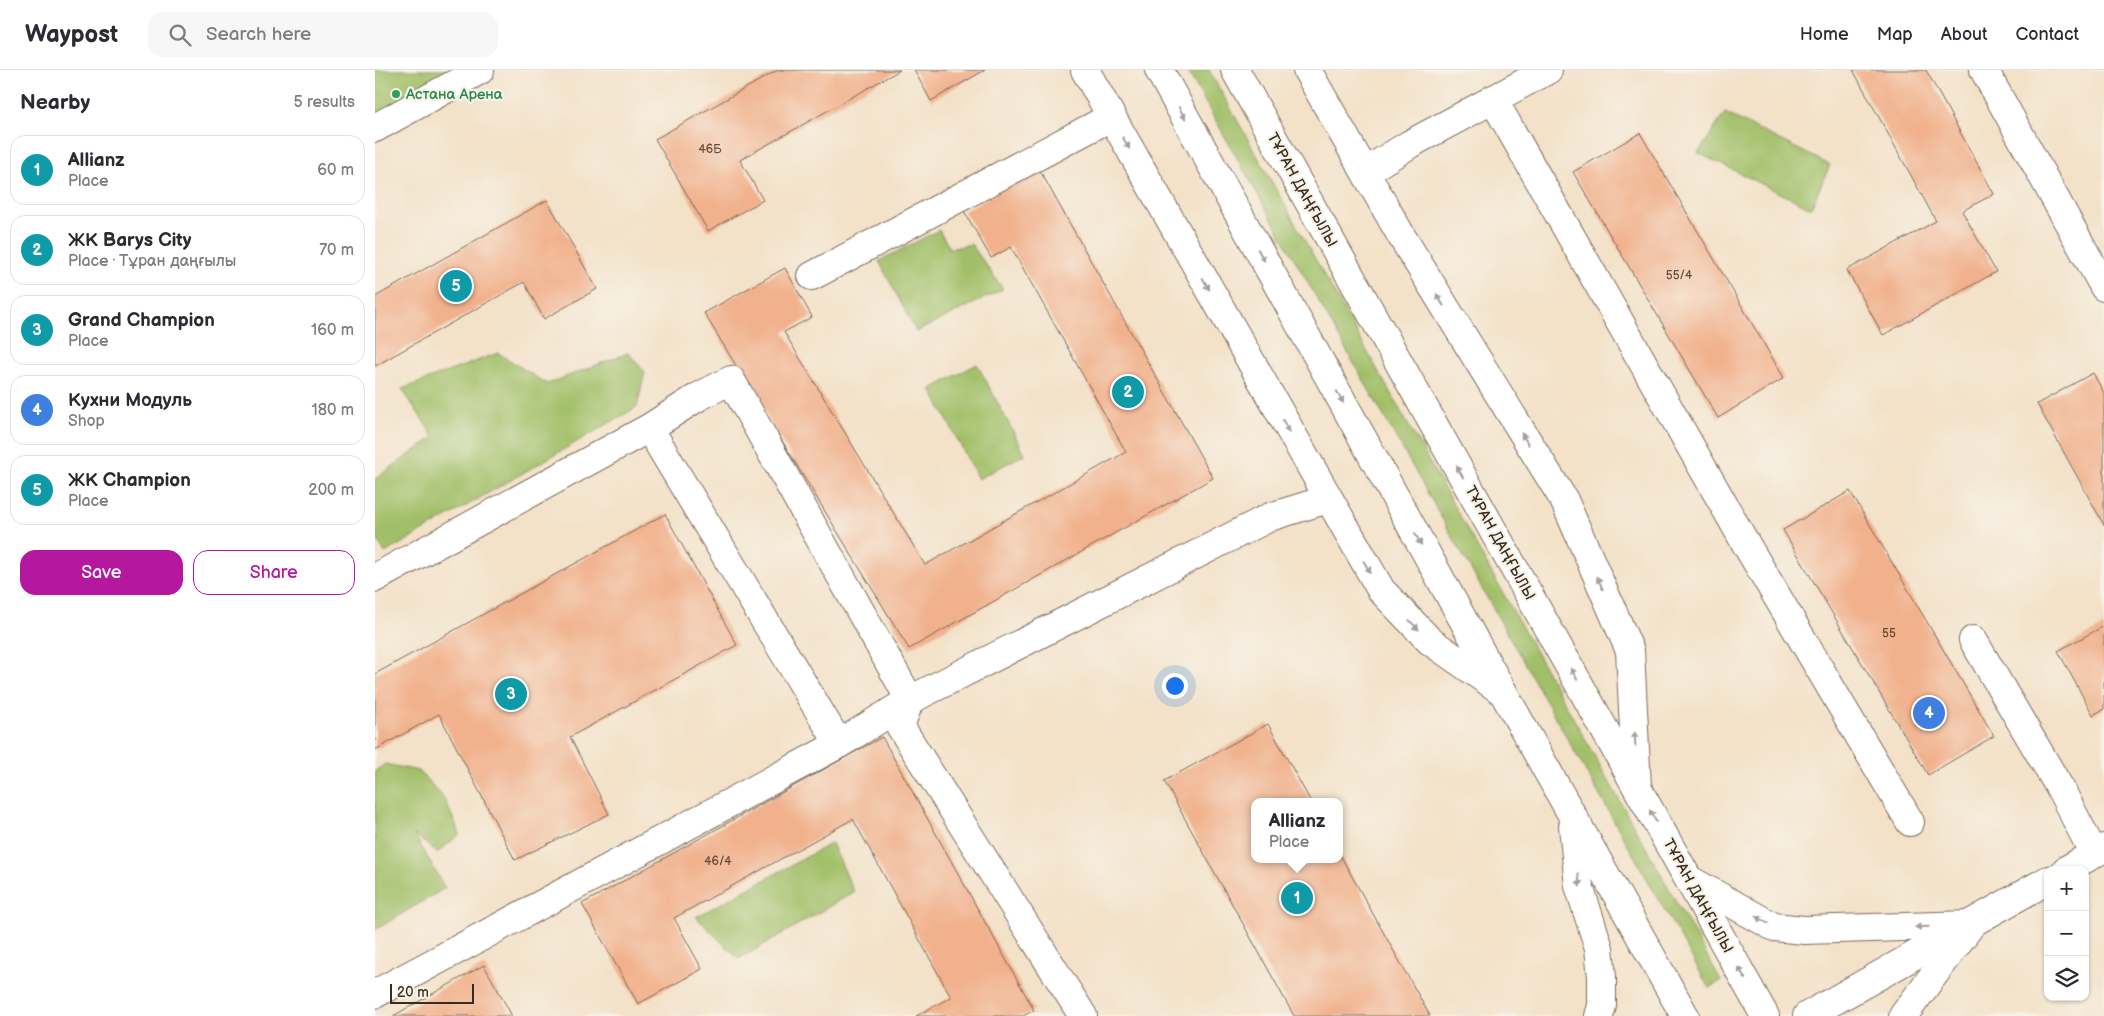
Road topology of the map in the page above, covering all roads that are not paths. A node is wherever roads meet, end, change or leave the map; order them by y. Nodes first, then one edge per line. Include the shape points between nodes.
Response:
1 (480, 70) edge
2 (1085, 70) edge
3 (1159, 70) edge
4 (1235, 70) edge
5 (1307, 70) edge
6 (1548, 70) edge
7 (1984, 70) edge
8 (1493, 99) junction
9 (1111, 117) junction
10 (375, 128) edge
11 (1365, 172) junction
12 (2101, 273) edge
13 (812, 276) dead end
14 (649, 428) junction
15 (1328, 499) junction
16 (375, 578) edge
17 (1973, 640) dead end
18 (1503, 692) junction
19 (910, 700) junction
20 (839, 744) junction
21 (1637, 788) junction
22 (1571, 814) junction
23 (1910, 822) dead end
24 (2099, 851) edge
25 (2073, 866) edge
26 (1689, 880) junction
27 (2044, 882) edge
28 (1971, 925) junction
29 (375, 994) edge
30 (1078, 1014) edge
31 (1599, 1016) edge
32 (1685, 1016) edge
33 (1765, 1016) edge
34 (1807, 1016) edge
35 (1903, 1016) edge

1 - 10 main road
2 - 9 main road
3 -> 18 main road
21 -> 4 main road, ТҰРАН ДАҢҒЫЛЫ
5 - 11 main road
6 - 8 main road
7 - 12 main road
8 - 11 main road
8 - 23 main road via 1746,544
9 - 13 main road
9 -> 15 main road
21 -> 11 main road via 1630,651 1563,500
14 - 16 main road
14 - 19 main road via 731,380
14 - 20 main road
15 -> 18 main road via 1381,590 1430,641
15 - 19 main road via 1270,517
17 - 24 main road
18 - 22 main road
19 - 20 main road
19 - 30 main road via 901,726
20 - 29 main road
26 -> 21 main road, ТҰРАН ДАҢҒЫЛЫ
22 -> 31 main road via 1579,886 1599,948 1602,977
22 - 32 main road
24 - 25 main road
28 -> 26 main road via 1804,930 1774,927
33 -> 26 main road, ТҰРАН ДАҢҒЫЛЫ
27 - 28 main road
28 - 34 main road
28 - 35 main road

